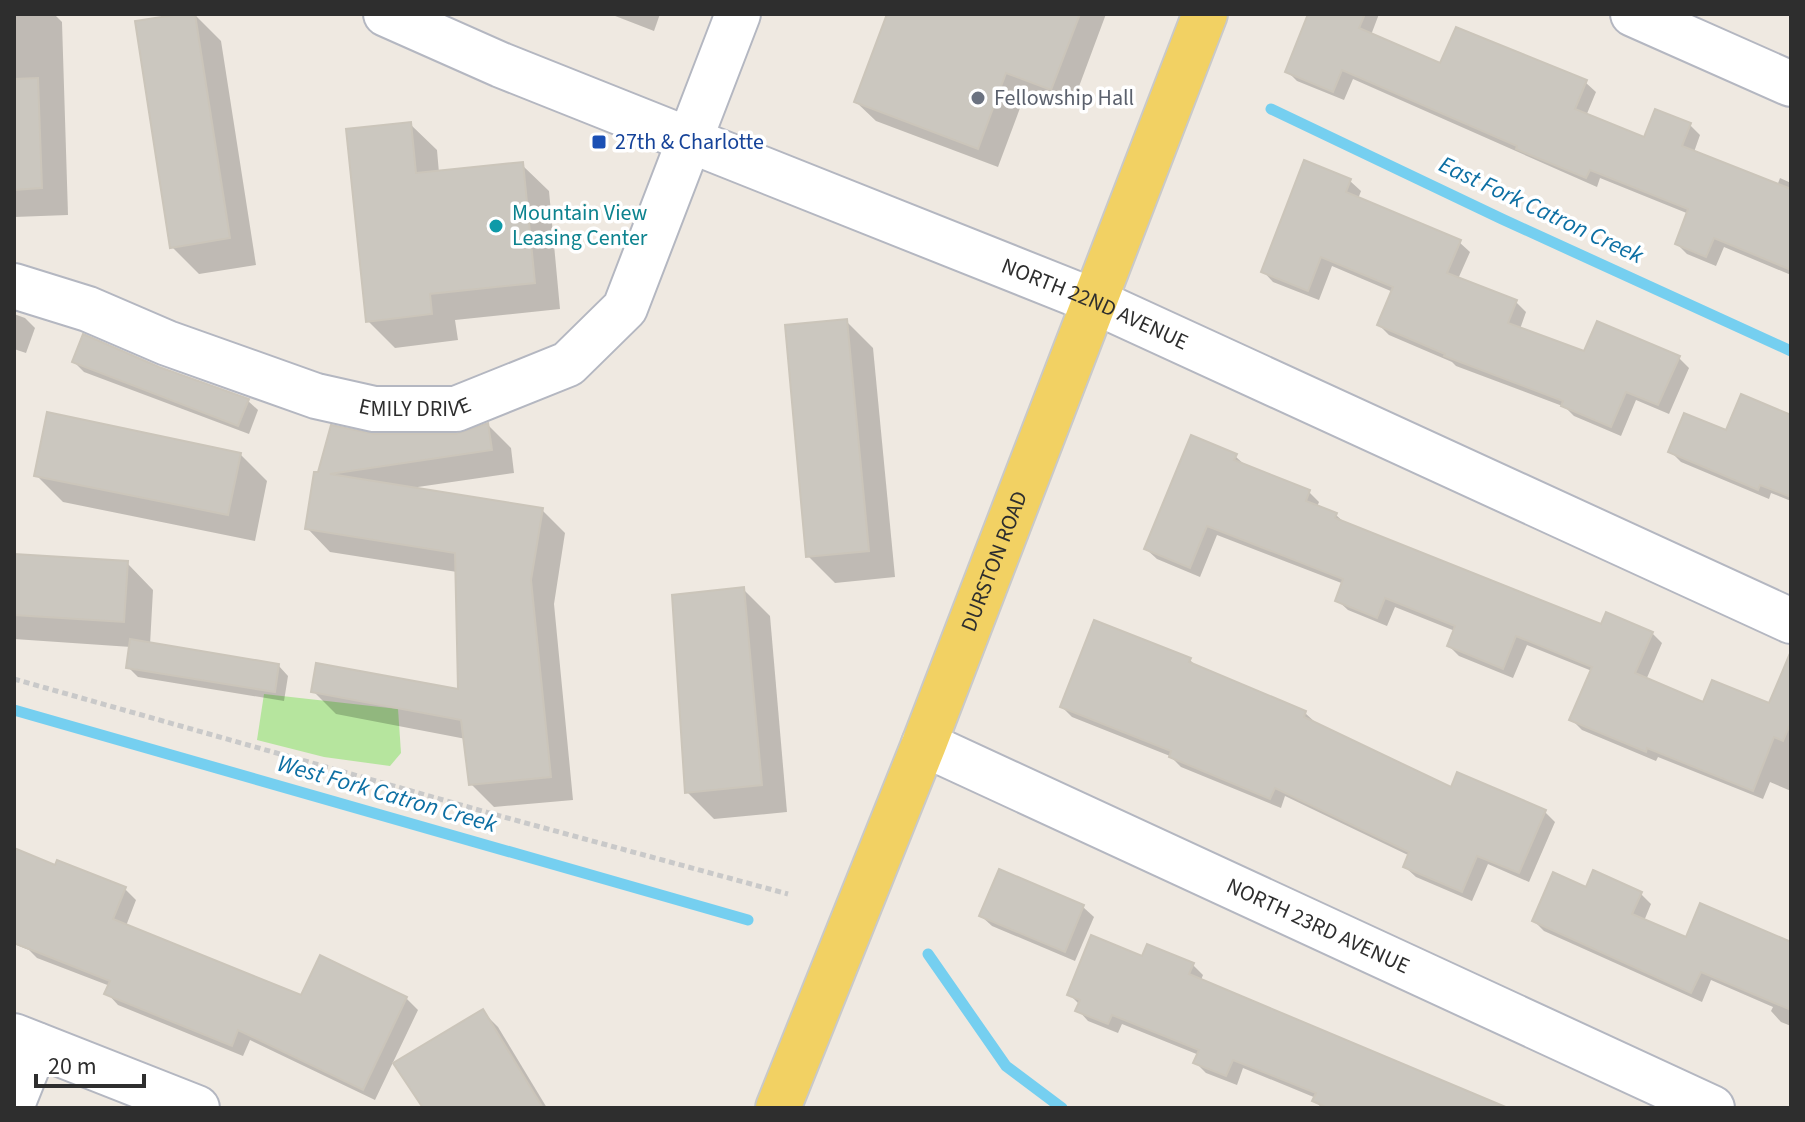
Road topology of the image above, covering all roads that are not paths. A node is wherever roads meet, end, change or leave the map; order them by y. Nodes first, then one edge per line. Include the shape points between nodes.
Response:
1 (386, 14) edge
2 (738, 14) edge
3 (1205, 14) edge
4 (1633, 14) edge
5 (1791, 84) edge
6 (691, 141) junction
7 (14, 286) edge
8 (1096, 302) junction
9 (1791, 621) edge
10 (924, 744) junction
11 (25, 1040) edge
12 (14, 1100) edge
13 (197, 1108) edge
14 (778, 1108) edge
15 (1712, 1108) edge

1 - 6 street, NORTH 22ND AVENUE
2 - 6 street, EMILY DRIVE
3 - 8 main road, DURSTON ROAD
4 - 5 street
6 - 7 street, EMILY DRIVE via 625,308 568,364 456,409 374,409 316,396
6 - 8 street, NORTH 22ND AVENUE
8 - 9 street, NORTH 22ND AVENUE
8 - 10 main road, DURSTON ROAD
10 - 14 main road, DURSTON ROAD
10 - 15 street, NORTH 23RD AVENUE
11 - 12 street
11 - 13 street

